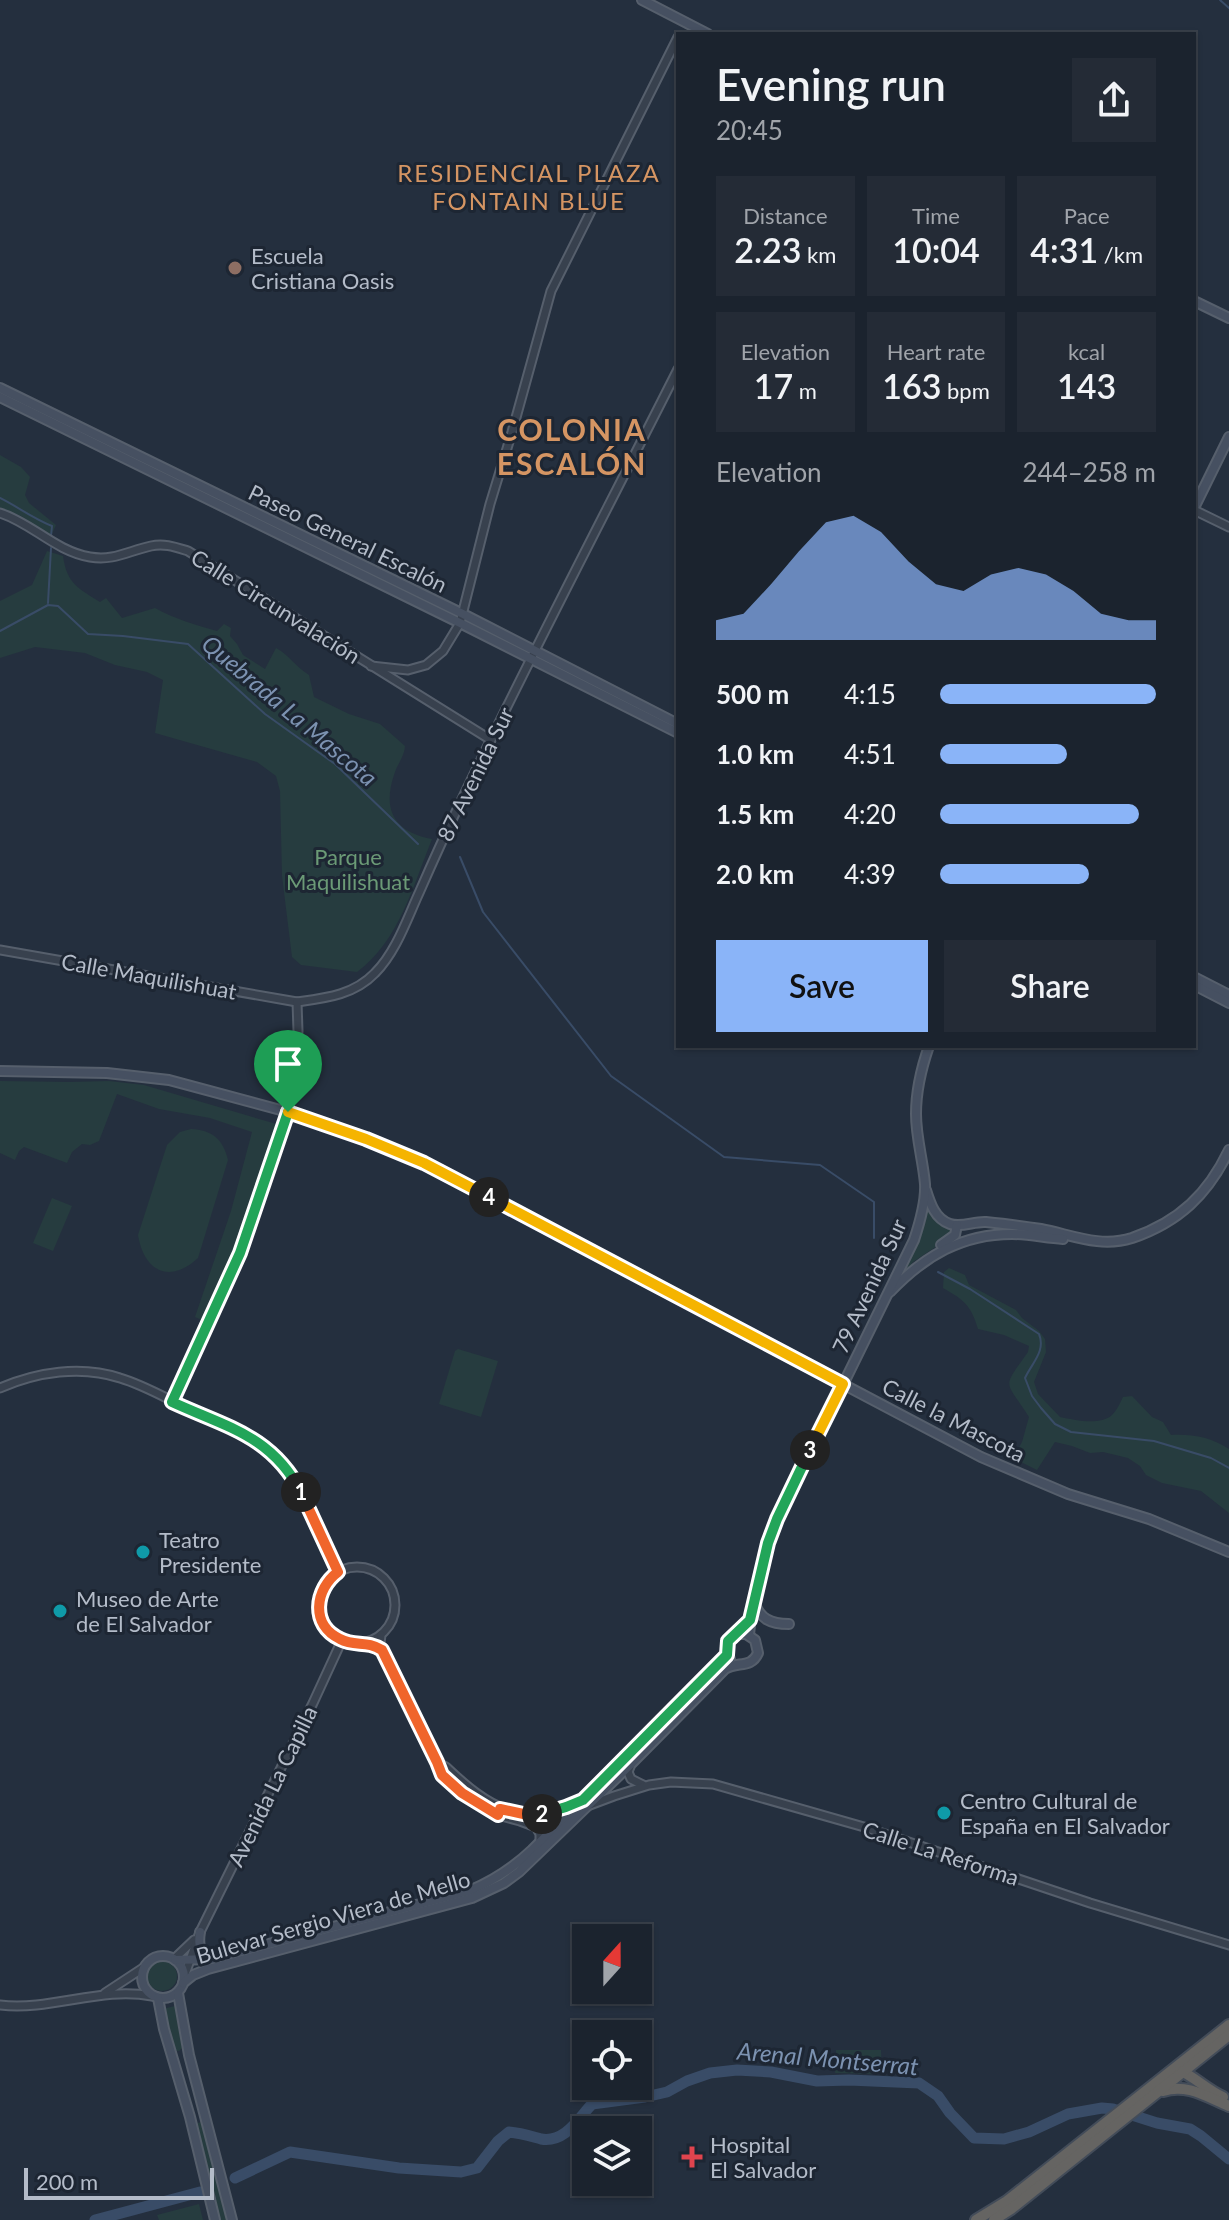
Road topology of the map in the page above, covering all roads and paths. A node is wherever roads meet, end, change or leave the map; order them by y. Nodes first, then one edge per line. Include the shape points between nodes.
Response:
1 (635, 0) edge
2 (642, 0) edge
3 (682, 30) edge
4 (676, 42) edge
5 (1196, 302) edge
6 (1229, 318) edge
7 (676, 373) edge
8 (0, 388) edge
9 (0, 397) edge
10 (1229, 437) edge
11 (1196, 505) edge
12 (1196, 510) edge
13 (0, 513) edge
14 (1229, 527) edge
15 (462, 619) junction
16 (533, 656) junction
17 (371, 666) junction
18 (420, 667) junction
19 (413, 690) junction
20 (676, 723) edge
21 (676, 732) edge
22 (491, 740) junction
23 (0, 950) edge
24 (1196, 978) edge
25 (1196, 986) edge
26 (1229, 995) edge
27 (297, 1002) junction
28 (1229, 1003) edge
29 (928, 1048) edge
30 (0, 1071) edge
31 (288, 1112) junction
32 (1229, 1150) edge
33 (925, 1185) junction
34 (957, 1225) junction
35 (1077, 1239) junction
36 (906, 1274) junction
37 (884, 1298) junction
38 (843, 1384) junction
39 (0, 1388) edge
40 (172, 1402) junction
41 (1229, 1552) edge
42 (338, 1572) junction
43 (754, 1601) junction
44 (750, 1620) junction
45 (789, 1624) dead end
46 (737, 1634) junction
47 (381, 1635) junction
48 (749, 1635) junction
49 (342, 1640) junction
50 (367, 1642) junction
51 (382, 1650) junction
52 (727, 1655) junction
53 (740, 1665) junction
54 (632, 1763) junction
55 (649, 1785) junction
56 (585, 1803) junction
57 (499, 1812) junction
58 (540, 1842) junction
59 (200, 1932) junction
60 (1229, 1945) edge
61 (189, 1959) junction
62 (212, 1959) junction
63 (174, 1960) junction
64 (143, 1968) junction
65 (184, 1980) junction
66 (178, 1993) junction
67 (103, 1994) junction
68 (155, 1997) junction
69 (0, 2005) edge
70 (1229, 2025) edge
71 (1229, 2035) edge
72 (1201, 2057) junction
73 (1178, 2071) junction
74 (1155, 2095) junction
75 (1227, 2101) edge
76 (215, 2220) edge
77 (232, 2220) edge
78 (976, 2220) edge
79 (994, 2220) edge

1 - 3 main road
2 - 3 main road
4 - 15 street via 551,291
5 - 6 main road
7 - 16 street, 87 Avenida Sur
8 - 15 main road, Paseo General Escalón
9 - 15 main road, Paseo General Escalón
10 - 11 main road
12 - 14 street
13 - 17 street, Calle Circunvalación via 65,549 94,558 156,545 188,551
15 - 16 main road, Paseo General Escalón
15 - 18 street via 443,651
16 - 20 main road, Paseo General Escalón
16 - 21 main road, Paseo General Escalón
16 - 22 street, 87 Avenida Sur
17 - 18 street
17 - 19 street, Calle Circunvalación
18 - 19 street via 410,678
19 - 22 street, Calle Circunvalación
22 - 27 street, 87 Avenida Sur via 383,964 351,990
23 - 27 street, Calle Maquilishuat
24 - 26 main road
25 - 28 main road
27 - 31 street
29 - 33 main road, 79 Avenida Sur via 919,1074 916,1114
30 - 31 main road, Calle la Mascota via 169,1080
31 - 38 main road, Calle la Mascota via 424,1163
31 - 40 street via 240,1253
32 - 35 main road via 1205,1190 1166,1223 1129,1239
33 - 34 main road via 936,1213
33 - 37 main road, 79 Avenida Sur via 914,1240
34 - 35 main road via 984,1222
34 - 36 main road via 952,1238 921,1257
35 - 36 main road via 1013,1234 971,1238 941,1250
36 - 37 main road
37 - 38 main road, 79 Avenida Sur
38 - 41 main road, Calle la Mascota via 1014,1472
38 - 43 main road, 79 Avenida Sur via 777,1519
39 - 40 street via 49,1374 90,1372 120,1378
40 - 42 street via 273,1453 300,1489
42 - 47 street via 366,1568 387,1581 395,1609
42 - 49 street via 325,1585 319,1612 327,1629
43 - 44 main road, 79 Avenida Sur
43 - 45 main road via 764,1619
44 - 46 main road
44 - 48 main road, 79 Avenida Sur
46 - 48 main road
46 - 52 main road via 728,1641
47 - 50 street
47 - 51 street
48 - 53 main road via 758,1653 754,1661
49 - 50 street
49 - 59 street, Avenida La Capilla
50 - 51 street
51 - 57 street via 437,1762
52 - 53 main road
52 - 56 main road, Bulevar Sergio Viera de Mello
53 - 54 main road, Bulevar Sergio Viera de Mello via 725,1669
54 - 55 street via 631,1779
54 - 56 main road, Bulevar Sergio Viera de Mello
55 - 56 street, Calle La Reforma
55 - 60 street, Calle La Reforma via 691,1782 741,1791
56 - 57 street, Calle La Reforma via 542,1814
56 - 58 main road, Bulevar Sergio Viera de Mello
56 - 65 main road, Bulevar Sergio Viera de Mello via 519,1872 489,1891
57 - 58 street via 536,1827
58 - 62 main road, Bulevar Sergio Viera de Mello via 506,1872 469,1891
59 - 61 street, Avenida La Capilla
59 - 62 main road via 200,1948
59 - 63 street, Avenida La Capilla
61 - 62 main road, Bulevar Sergio Viera de Mello
61 - 63 main road, Bulevar Sergio Viera de Mello
61 - 65 street, Avenida La Capilla
63 - 64 main road via 157,1957
63 - 65 main road
64 - 67 street
64 - 68 main road via 142,1982
65 - 66 main road
66 - 68 main road
66 - 77 main road
67 - 68 street
67 - 69 street via 39,2006
68 - 76 main road
70 - 73 highway
71 - 72 highway
72 - 73 highway
72 - 75 highway via 1207,2082
73 - 74 highway
73 - 75 highway
73 - 78 highway
74 - 75 highway via 1183,2088
74 - 79 highway

